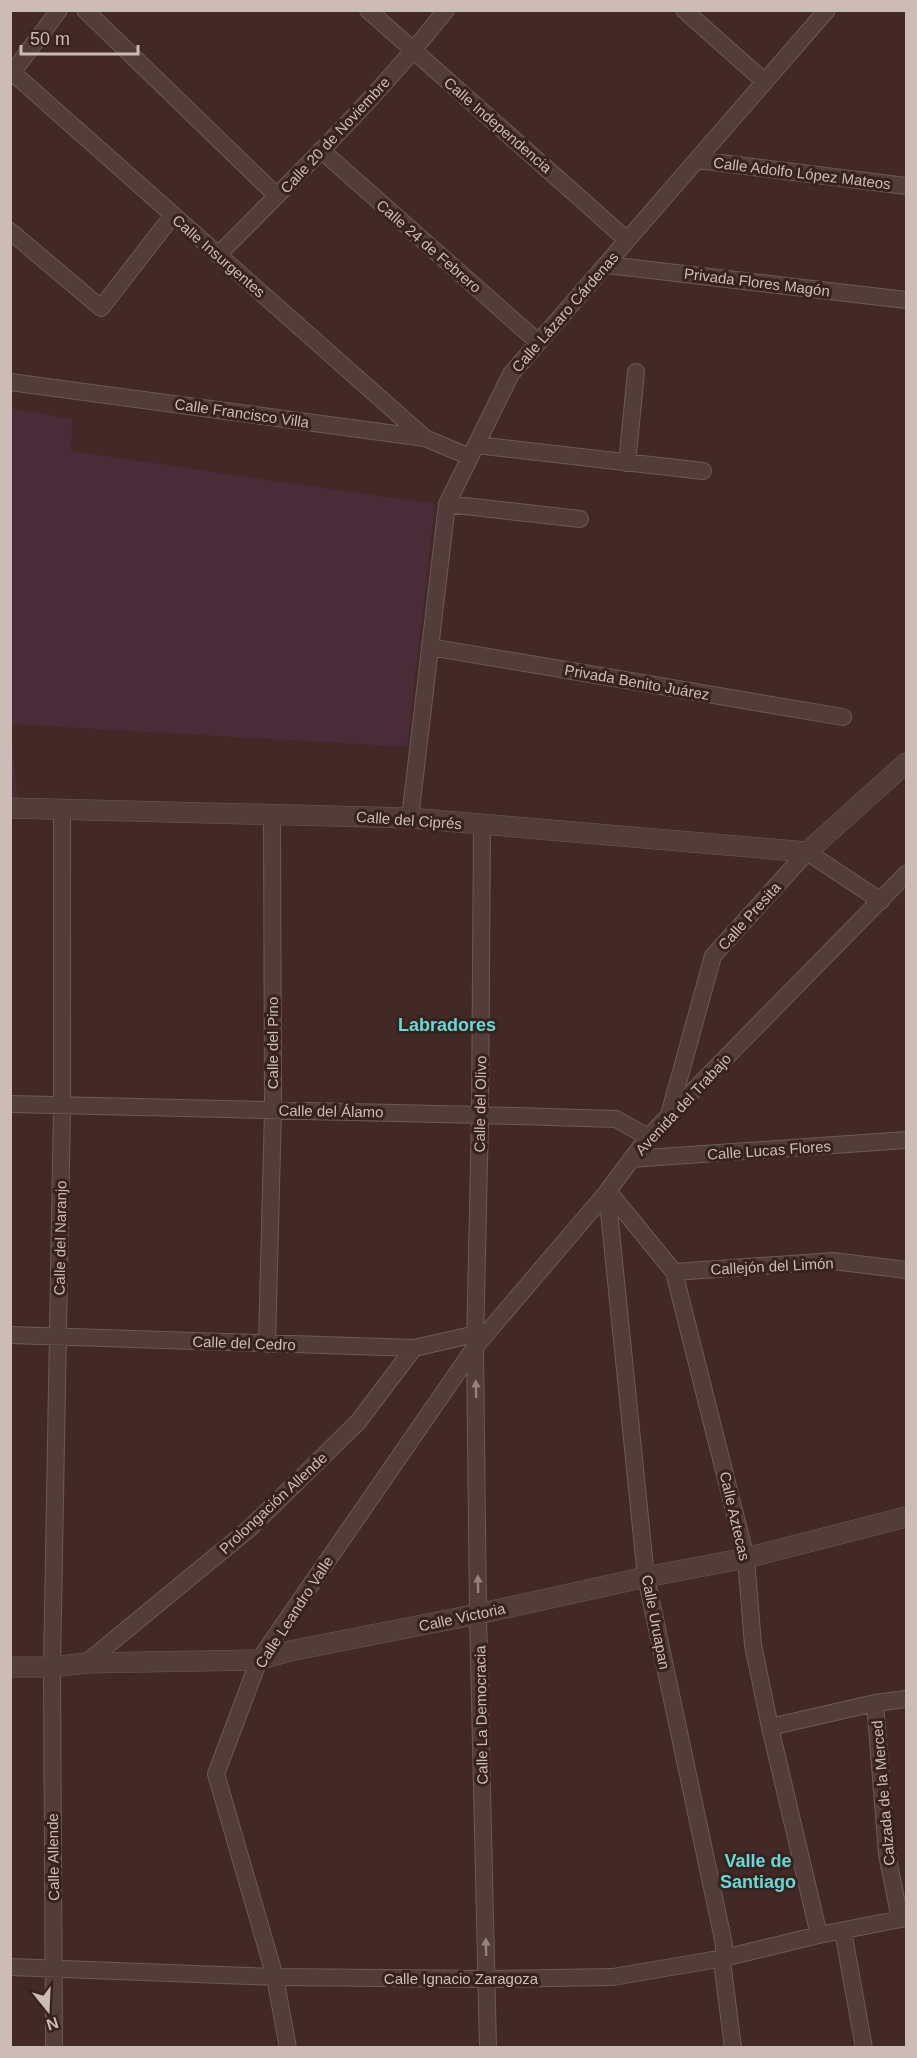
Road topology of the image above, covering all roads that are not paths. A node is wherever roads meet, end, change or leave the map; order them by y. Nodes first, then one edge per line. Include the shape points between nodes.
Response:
1 (59, 10) edge
2 (85, 10) edge
3 (368, 10) edge
4 (446, 10) edge
5 (684, 10) edge
6 (827, 10) edge
7 (414, 51) junction
8 (12, 74) edge
9 (765, 82) junction
10 (321, 150) junction
11 (698, 160) junction
12 (906, 186) edge
13 (277, 196) junction
14 (173, 215) junction
15 (10, 231) edge
16 (627, 240) junction
17 (218, 255) junction
18 (608, 265) junction
19 (906, 300) edge
20 (538, 342) junction
21 (636, 372) dead end
22 (10, 382) edge
23 (425, 438) junction
24 (473, 451) junction
25 (627, 463) junction
26 (703, 471) dead end
27 (447, 504) junction
28 (580, 519) dead end
29 (430, 647) junction
30 (843, 717) dead end
31 (906, 763) edge
32 (10, 808) edge
33 (62, 808) junction
34 (272, 814) junction
35 (410, 818) junction
36 (482, 825) junction
37 (807, 852) junction
38 (906, 874) edge
39 (880, 901) junction
40 (10, 1104) edge
41 (62, 1106) junction
42 (273, 1110) junction
43 (480, 1114) junction
44 (669, 1116) junction
45 (648, 1137) junction
46 (906, 1140) edge
47 (631, 1159) junction
48 (607, 1192) junction
49 (906, 1270) edge
50 (674, 1272) junction
51 (10, 1335) edge
52 (58, 1336) junction
53 (475, 1341) junction
54 (267, 1344) junction
55 (414, 1348) junction
56 (906, 1517) edge
57 (746, 1558) junction
58 (646, 1576) junction
59 (478, 1614) junction
60 (259, 1660) junction
61 (86, 1663) junction
62 (10, 1667) edge
63 (52, 1668) junction
64 (906, 1699) edge
65 (875, 1703) junction
66 (770, 1727) junction
67 (903, 1918) edge
68 (843, 1930) junction
69 (819, 1935) junction
70 (724, 1958) junction
71 (10, 1967) edge
72 (54, 1970) junction
73 (275, 1977) junction
74 (487, 1979) junction
75 (54, 2048) edge
76 (288, 2048) edge
77 (489, 2048) edge
78 (733, 2048) edge
79 (864, 2048) edge

1 - 8 street
2 - 13 street
3 - 7 street, Calle Independencia
4 - 7 street, Calle 20 de Noviembre
5 - 9 street
6 - 9 street, Calle Lázaro Cárdenas
7 - 10 street, Calle 20 de Noviembre
7 - 16 street, Calle Independencia
8 - 14 street, Calle Insurgentes
9 - 11 street, Calle Lázaro Cárdenas
10 - 13 street, Calle 20 de Noviembre
10 - 20 street, Calle 24 de Febrero
11 - 12 street, Calle Adolfo López Mateos
11 - 16 street, Calle Lázaro Cárdenas
13 - 17 street, Calle 20 de Noviembre
14 - 15 street via 101,308
14 - 17 street, Calle Insurgentes
16 - 18 street, Calle Lázaro Cárdenas
17 - 23 street, Calle Insurgentes
18 - 19 street, Privada Flores Magón
18 - 20 street, Calle Lázaro Cárdenas
20 - 24 street, Calle Lázaro Cárdenas via 511,374
21 - 25 street
22 - 23 street, Calle Francisco Villa
23 - 24 street, Calle Francisco Villa
24 - 25 street, Calle Francisco Villa
24 - 27 street, Calle Lázaro Cárdenas
25 - 26 street, Calle Francisco Villa
27 - 28 street
27 - 29 street, Calle Lázaro Cárdenas
29 - 30 street, Privada Benito Juárez
29 - 35 street, Calle Lázaro Cárdenas
31 - 37 street, Calle Presita
32 - 33 street, Calle del Ciprés
33 - 34 street, Calle del Ciprés
33 - 41 street, Calle del Naranjo
34 - 35 street, Calle del Ciprés
34 - 42 street, Calle del Pino
35 - 36 street, Calle del Ciprés
36 - 37 street, Calle del Ciprés
36 - 43 street, Calle del Olivo
37 - 39 street
37 - 44 street, Calle Presita via 713,956
38 - 39 street, Avenida del Trabajo
39 - 44 street, Avenida del Trabajo
40 - 41 street, Calle del Álamo
41 - 42 street, Calle del Álamo
41 - 52 street, Calle del Naranjo
42 - 43 street, Calle del Álamo
42 - 54 street, Calle del Pino
43 - 45 street, Calle del Álamo via 616,1119
43 - 53 street, Calle del Olivo
44 - 45 street, Avenida del Trabajo
45 - 47 street, Avenida del Trabajo
46 - 47 street, Calle Lucas Flores
47 - 48 street, Avenida del Trabajo
48 - 50 street, Calle Aztecas
48 - 53 street, Avenida del Trabajo
48 - 58 street, Calle Uruapan
49 - 50 street, Callejón del Limón via 833,1261
50 - 57 street, Calle Aztecas
51 - 52 street, Calle del Cedro
52 - 54 street, Calle del Cedro
52 - 63 street, Calle del Naranjo
53 - 55 street, Calle del Cedro
59 -> 53 street, Calle La Democracia
53 - 60 street, Calle Leandro Valle
54 - 55 street, Calle del Cedro
55 - 61 street, Prolongación Allende via 358,1422 250,1528
56 - 57 street, Calle Victoria
57 - 58 street, Calle Victoria
57 - 66 street, Calle Aztecas via 753,1646
58 - 59 street, Calle Victoria
58 - 70 street, Calle Uruapan
59 - 60 street, Calle Victoria
74 -> 59 street, Calle La Democracia
60 - 61 street, Calle Victoria
60 - 73 street, Calle Leandro Valle via 216,1774
61 - 63 street, Calle Victoria
62 - 63 street, Calle Victoria
63 - 72 street, Calle Allende
64 - 65 street
65 - 66 street
65 - 67 street, Calzada de la Merced via 886,1854
66 - 69 street, Calle Aztecas
67 - 68 street, Calle Ignacio Zaragoza
68 - 69 street, Calle Ignacio Zaragoza
68 - 79 street
69 - 70 street, Calle Ignacio Zaragoza
70 - 74 street, Calle Ignacio Zaragoza via 613,1977
70 - 78 street, Calle Uruapan
71 - 72 street, Calle Ignacio Zaragoza
72 - 73 street, Calle Ignacio Zaragoza
72 - 75 street, Calle Allende
73 - 74 street, Calle Ignacio Zaragoza
73 - 76 street, Calle Leandro Valle
74 - 77 street, Calle La Democracia

